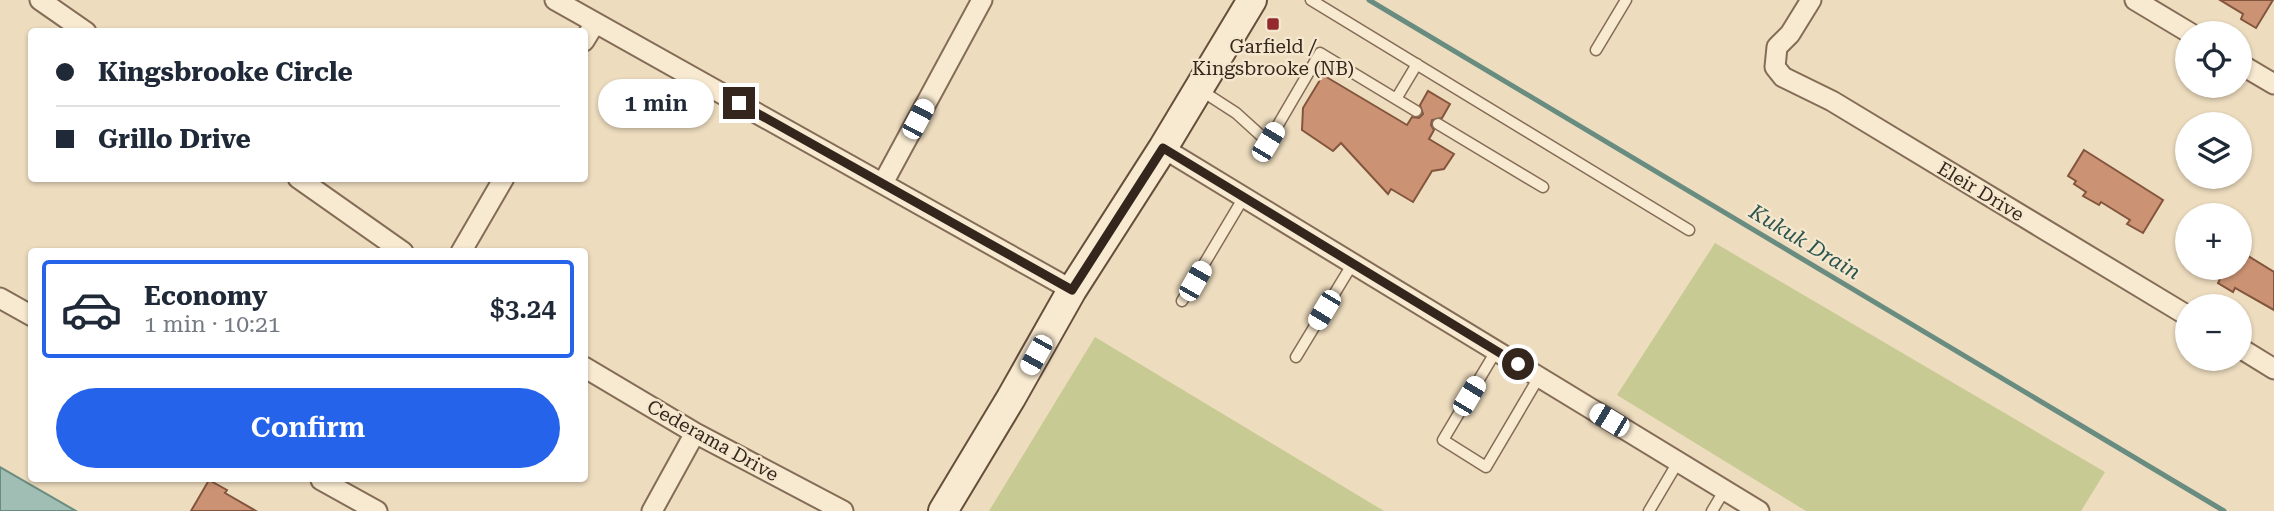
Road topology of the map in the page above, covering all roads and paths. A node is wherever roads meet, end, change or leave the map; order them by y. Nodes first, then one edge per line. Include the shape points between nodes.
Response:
1 (40, 0) edge
2 (555, 0) edge
3 (982, 0) edge
4 (1252, 0) edge
5 (1311, 0) edge
6 (1626, 0) edge
7 (1811, 0) edge
8 (2135, 0) edge
9 (595, 23) junction
10 (2175, 24) edge
11 (80, 28) edge
12 (588, 34) edge
13 (1596, 50) dead end
14 (1417, 64) junction
15 (2252, 71) edge
16 (2274, 84) edge
17 (1198, 89) junction
18 (1396, 99) junction
19 (1416, 111) dead end
20 (1438, 124) dead end
21 (1163, 148) junction
22 (304, 182) edge
23 (502, 182) edge
24 (883, 183) junction
25 (1543, 187) dead end
26 (1244, 197) junction
27 (1689, 230) dead end
28 (398, 248) edge
29 (463, 248) edge
30 (1353, 263) junction
31 (1072, 290) junction
32 (0, 298) edge
33 (1182, 302) dead end
34 (2175, 308) edge
35 (28, 314) edge
36 (1496, 351) junction
37 (2252, 355) edge
38 (1296, 357) dead end
39 (588, 369) edge
40 (2274, 369) edge
41 (1539, 377) junction
42 (695, 433) junction
43 (1678, 462) junction
44 (325, 482) edge
45 (1724, 491) junction
46 (842, 510) edge
47 (377, 511) edge
48 (652, 511) edge
49 (943, 511) edge
50 (1649, 511) edge
51 (1712, 511) edge
52 (1759, 511) edge

1 - 11 street
2 - 9 street
3 - 24 street
4 - 17 main road
5 - 14 lane
6 - 13 lane
7 - 34 street, Eleir Drive via 1777,47 1775,67 1783,77
8 - 10 street
9 - 12 street
9 - 24 street
14 - 18 lane
14 - 27 lane
15 - 16 street
17 - 18 lane via 1236,113 1268,142 1320,53
17 - 21 main road
18 - 19 lane
20 - 25 lane
21 - 26 street
21 - 31 main road
22 - 28 street
23 - 29 street
24 - 31 street
26 - 30 street
26 - 33 lane
30 - 36 street
30 - 38 lane
31 - 49 main road
32 - 35 street
36 - 41 street
36 - 41 lane via 1443,440 1486,467
37 - 40 street
39 - 42 street, Cederama Drive
41 - 43 street
42 - 46 street, Cederama Drive
42 - 48 street
43 - 45 street
43 - 50 lane
44 - 47 street
45 - 51 lane
45 - 52 street

